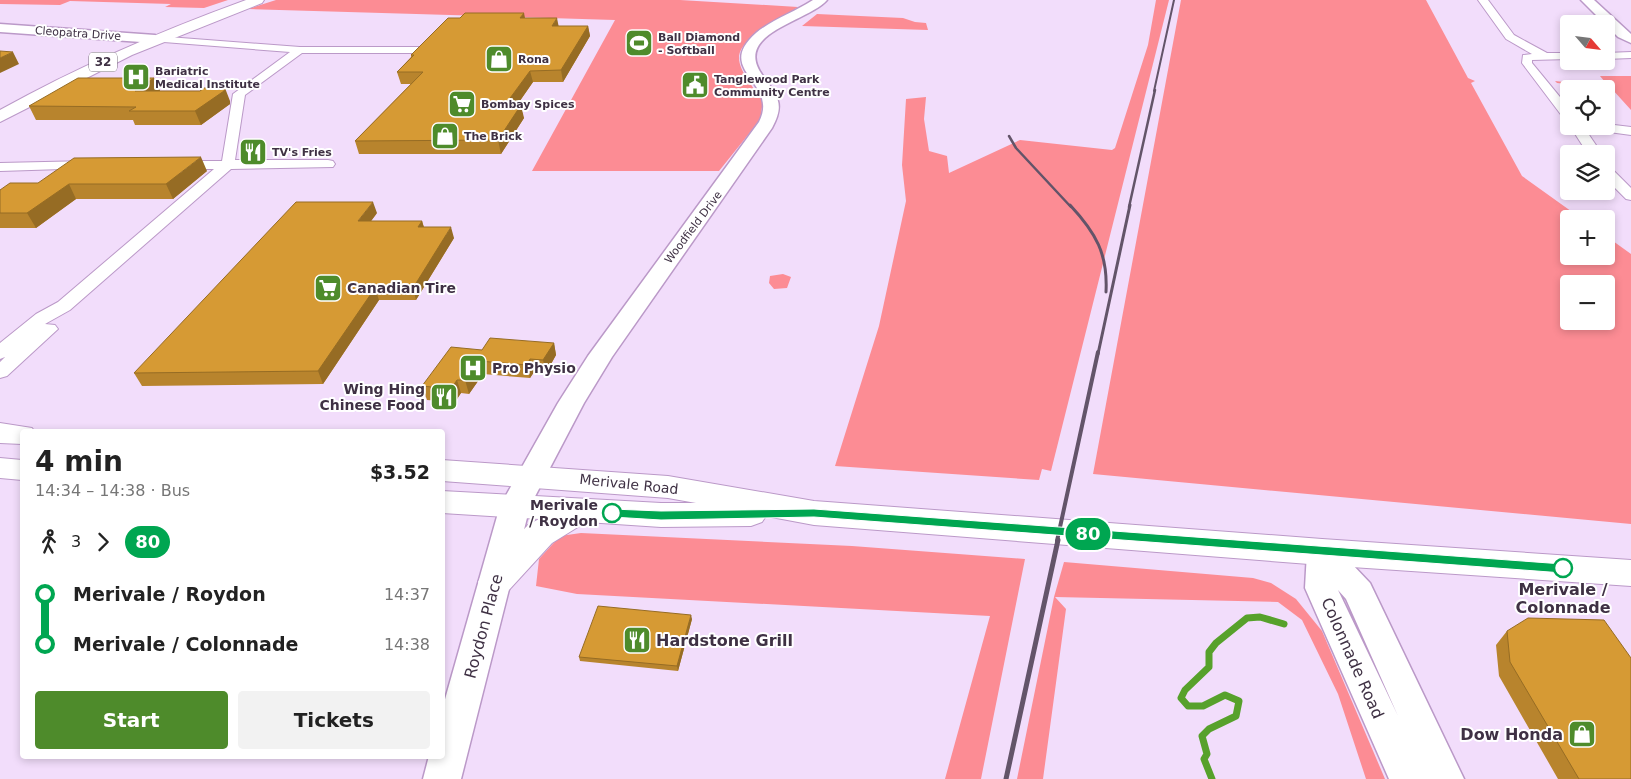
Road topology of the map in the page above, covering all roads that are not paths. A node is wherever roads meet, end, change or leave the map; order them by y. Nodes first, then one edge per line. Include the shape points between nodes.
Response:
1 (241, 0) edge
2 (258, 0) edge
3 (821, 0) edge
4 (1483, 0) edge
5 (1587, 0) edge
6 (0, 28) edge
7 (147, 39) junction
8 (1631, 39) edge
9 (300, 50) junction
10 (419, 50) edge
11 (1544, 56) junction
12 (1560, 56) edge
13 (1615, 56) edge
14 (1631, 56) edge
15 (0, 103) edge
16 (1560, 104) edge
17 (0, 117) edge
18 (1615, 129) edge
19 (1631, 131) edge
20 (228, 164) junction
21 (328, 164) dead end
22 (104, 165) edge
23 (166, 165) edge
24 (0, 167) edge
25 (1615, 180) edge
26 (1631, 196) edge
27 (64, 306) junction
28 (0, 352) edge
29 (0, 372) edge
30 (0, 433) edge
31 (20, 435) edge
32 (0, 468) edge
33 (20, 470) edge
34 (445, 470) edge
35 (532, 476) junction
36 (445, 502) edge
37 (515, 506) junction
38 (578, 511) junction
39 (814, 513) junction
40 (1322, 552) junction
41 (1631, 573) edge
42 (495, 582) junction
43 (442, 779) edge
44 (1408, 779) edge
45 (1445, 779) edge

1 - 7 main road, 32
2 - 7 main road, 32
3 - 35 street, Woodfield Drive via 755,41 748,55 749,64 772,103 764,128 600,356
4 - 11 street via 1510,37
5 - 8 street
6 - 7 street, Cleopatra Drive
7 - 9 street
7 - 15 main road, 32 via 63,72
7 - 17 main road, 32
9 - 10 street
9 - 20 street via 239,94
11 - 12 street
11 - 16 street via 1527,57 1527,62
13 - 14 street
18 - 19 street
20 - 21 street
20 - 23 street
20 - 27 street
22 - 24 street
25 - 26 street
27 - 28 street via 42,318
27 - 29 street via 63,317
30 - 31 main road
32 - 33 main road
34 - 35 main road, Merivale Road
35 - 37 street, Roydon Place
35 - 39 main road, Merivale Road via 668,487
36 - 37 main road, Merivale Road
37 - 38 main road, Merivale Road
37 - 42 street, Roydon Place
38 - 39 main road, Merivale Road via 661,515
38 - 42 main road via 540,534
39 - 40 main road, Merivale Road
40 - 41 main road, Merivale Road
40 - 44 street, Colonnade Road via 1321,588
40 - 45 street, Colonnade Road via 1359,592
42 - 43 street, Roydon Place

